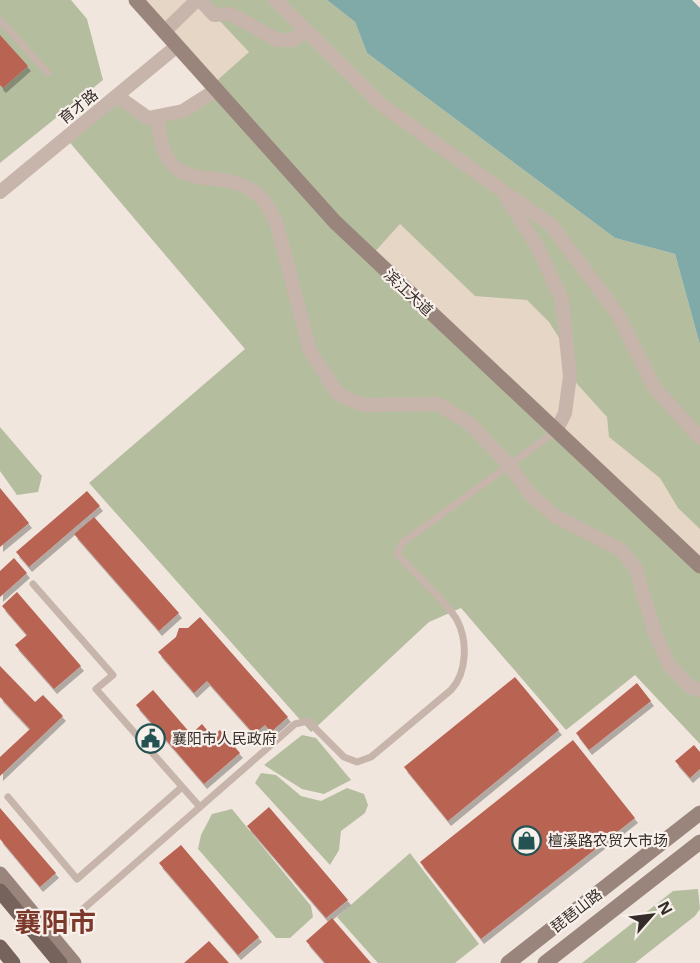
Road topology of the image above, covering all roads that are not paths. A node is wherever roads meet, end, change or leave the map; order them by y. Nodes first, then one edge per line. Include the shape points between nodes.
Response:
1 (136, 0) edge
2 (198, 0) edge
3 (275, 0) edge
4 (0, 20) edge
5 (306, 30) junction
6 (164, 32) junction
7 (177, 46) junction
8 (48, 73) dead end
9 (216, 90) junction
10 (117, 96) junction
11 (158, 116) junction
12 (502, 190) junction
13 (0, 192) edge
14 (556, 431) junction
15 (700, 438) edge
16 (509, 465) junction
17 (700, 566) edge
18 (33, 584) dead end
19 (700, 690) edge
20 (182, 787) junction
21 (8, 797) dead end
22 (200, 807) junction
23 (700, 813) edge
24 (700, 842) edge
25 (0, 874) edge
26 (0, 891) edge
27 (48, 940) junction
28 (0, 947) edge
29 (13, 963) edge
30 (60, 963) edge
31 (74, 963) edge
32 (508, 963) edge
33 (545, 963) edge

1 - 6 street, 滨江大道
2 - 5 street via 214,15 230,14 278,40 293,40
2 - 6 street
3 - 5 street
4 - 8 lane
5 - 12 street via 383,106
6 - 7 street, 滨江大道
7 - 9 street, 滨江大道
7 - 10 street, 育才路
9 - 11 street via 183,111
9 - 14 street, 滨江大道 via 335,222
10 - 11 street via 148,118
10 - 13 street, 育才路
11 - 16 street via 164,152 181,171 199,178 236,183 257,193 269,208 277,225 310,351 338,394 363,405 438,404 469,423
12 - 14 street via 537,246 562,300 570,376 565,413
12 - 15 street via 551,225 617,313 654,387
14 - 16 lane
14 - 17 street, 滨江大道
16 - 19 street via 530,494 555,516 621,550 635,567 669,665 690,687
16 - 22 lane via 402,543 397,554 456,620 465,649 460,680 451,690 370,757 357,762 344,757 308,721 295,724
18 - 20 lane via 113,675 96,689
20 - 21 lane via 77,879
20 - 22 lane
22 - 27 lane
23 - 32 street, 琵琶山路
24 - 33 street, 琵琶山路
25 - 27 street
26 - 27 main road
27 - 30 main road
27 - 31 street
28 - 29 main road

